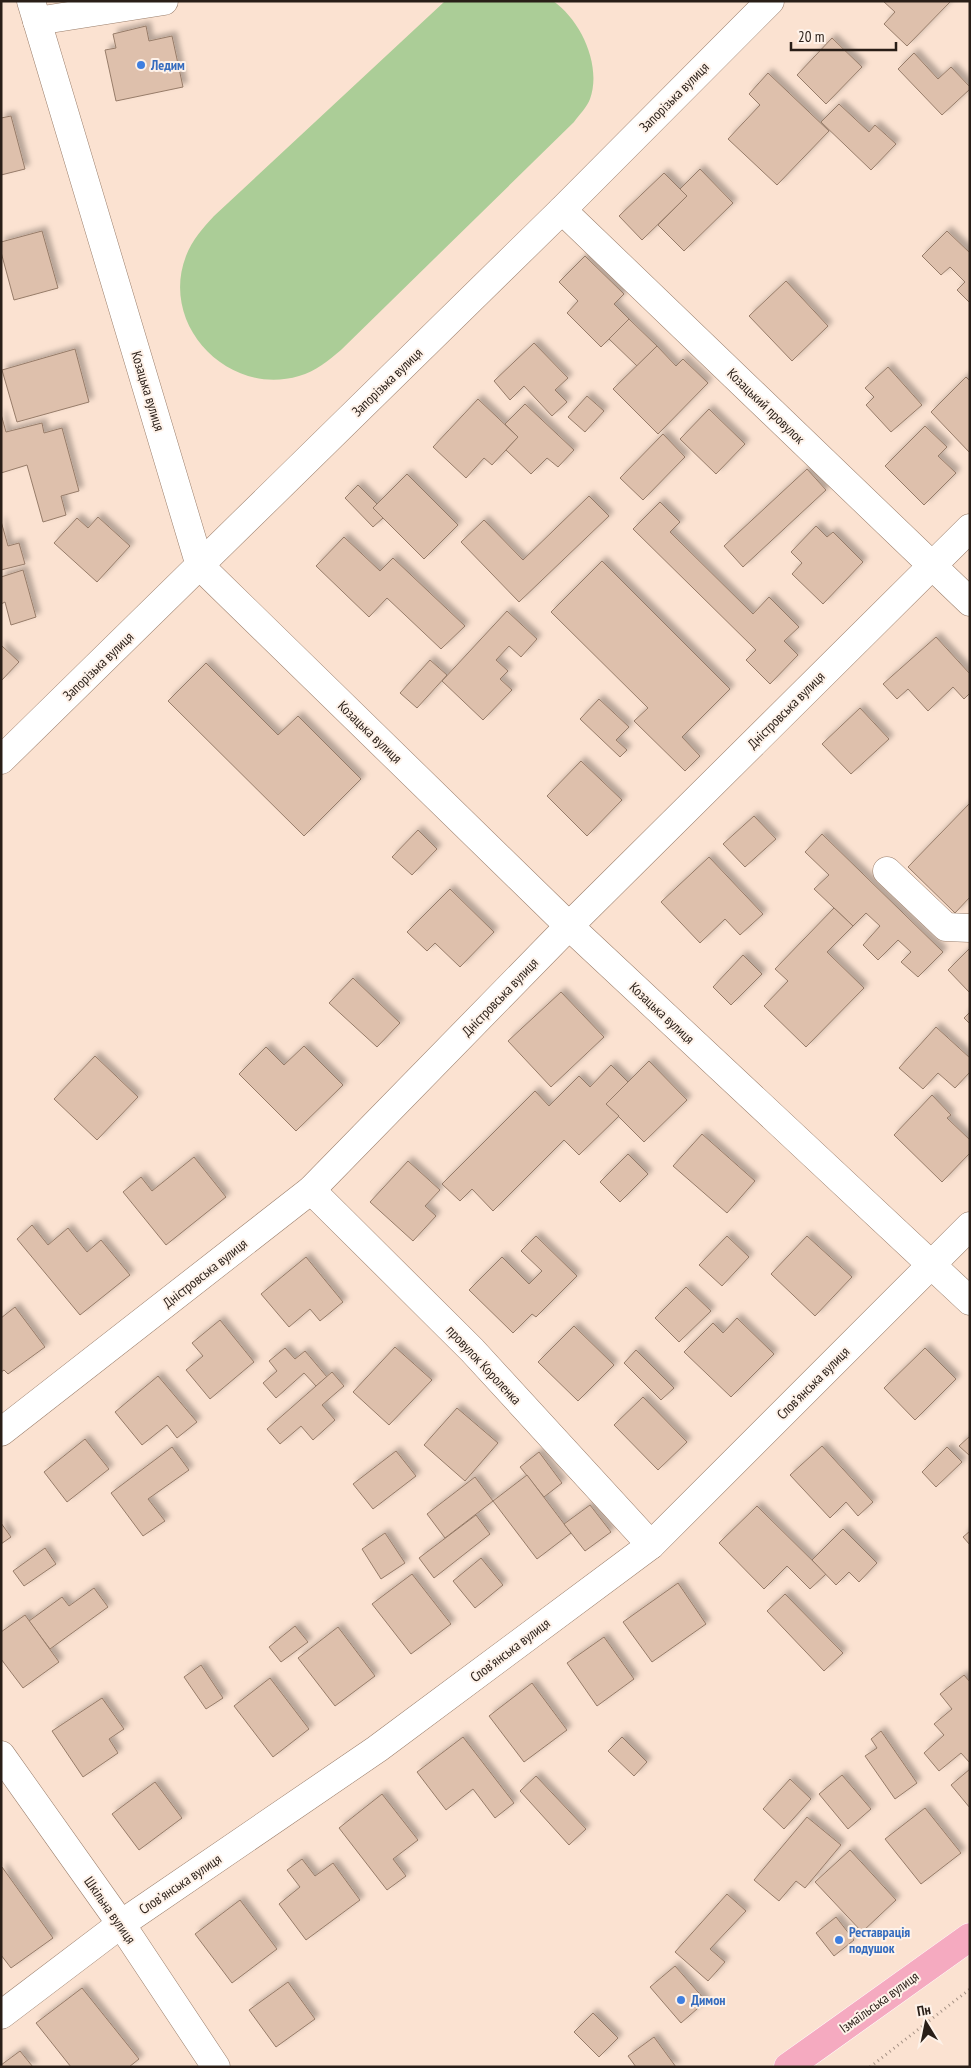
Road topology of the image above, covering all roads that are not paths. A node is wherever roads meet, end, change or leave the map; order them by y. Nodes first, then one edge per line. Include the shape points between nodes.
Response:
1 (164, 1) edge
2 (770, 1) edge
3 (34, 11) edge
4 (562, 210) junction
5 (970, 528) edge
6 (932, 564) junction
7 (200, 566) junction
8 (970, 602) edge
9 (1, 760) edge
10 (886, 871) dead end
11 (570, 926) junction
12 (970, 928) edge
13 (311, 1190) junction
14 (970, 1226) edge
15 (932, 1264) junction
16 (970, 1301) edge
17 (1, 1432) edge
18 (651, 1545) junction
19 (1, 1755) edge
20 (121, 1924) junction
21 (970, 1937) edge
22 (1, 2015) edge
23 (216, 2067) edge
24 (788, 2067) edge

1 - 3 street
2 - 4 street, Запорізька вулиця
3 - 7 street, Козацька вулиця
4 - 6 street, Козацький провулок
4 - 7 street, Запорізька вулиця
5 - 6 street, Дністровська вулиця
6 - 8 street, Козацький провулок
6 - 11 street, Дністровська вулиця
7 - 9 street, Запорізька вулиця
7 - 11 street, Козацька вулиця
10 - 12 street via 946,927
11 - 13 street, Дністровська вулиця
11 - 15 street, Козацька вулиця
13 - 17 street, Дністровська вулиця
13 - 18 street, провулок Короленка via 472,1350
14 - 15 street, Словʼянська вулиця
15 - 16 street, Козацька вулиця
15 - 18 street, Словʼянська вулиця
18 - 20 street, Словʼянська вулиця via 378,1749
19 - 20 street, Шкільна вулиця
20 - 22 street, Словʼянська вулиця
20 - 23 street, Шкільна вулиця
21 - 24 main road, Ізмаїльська вулиця

